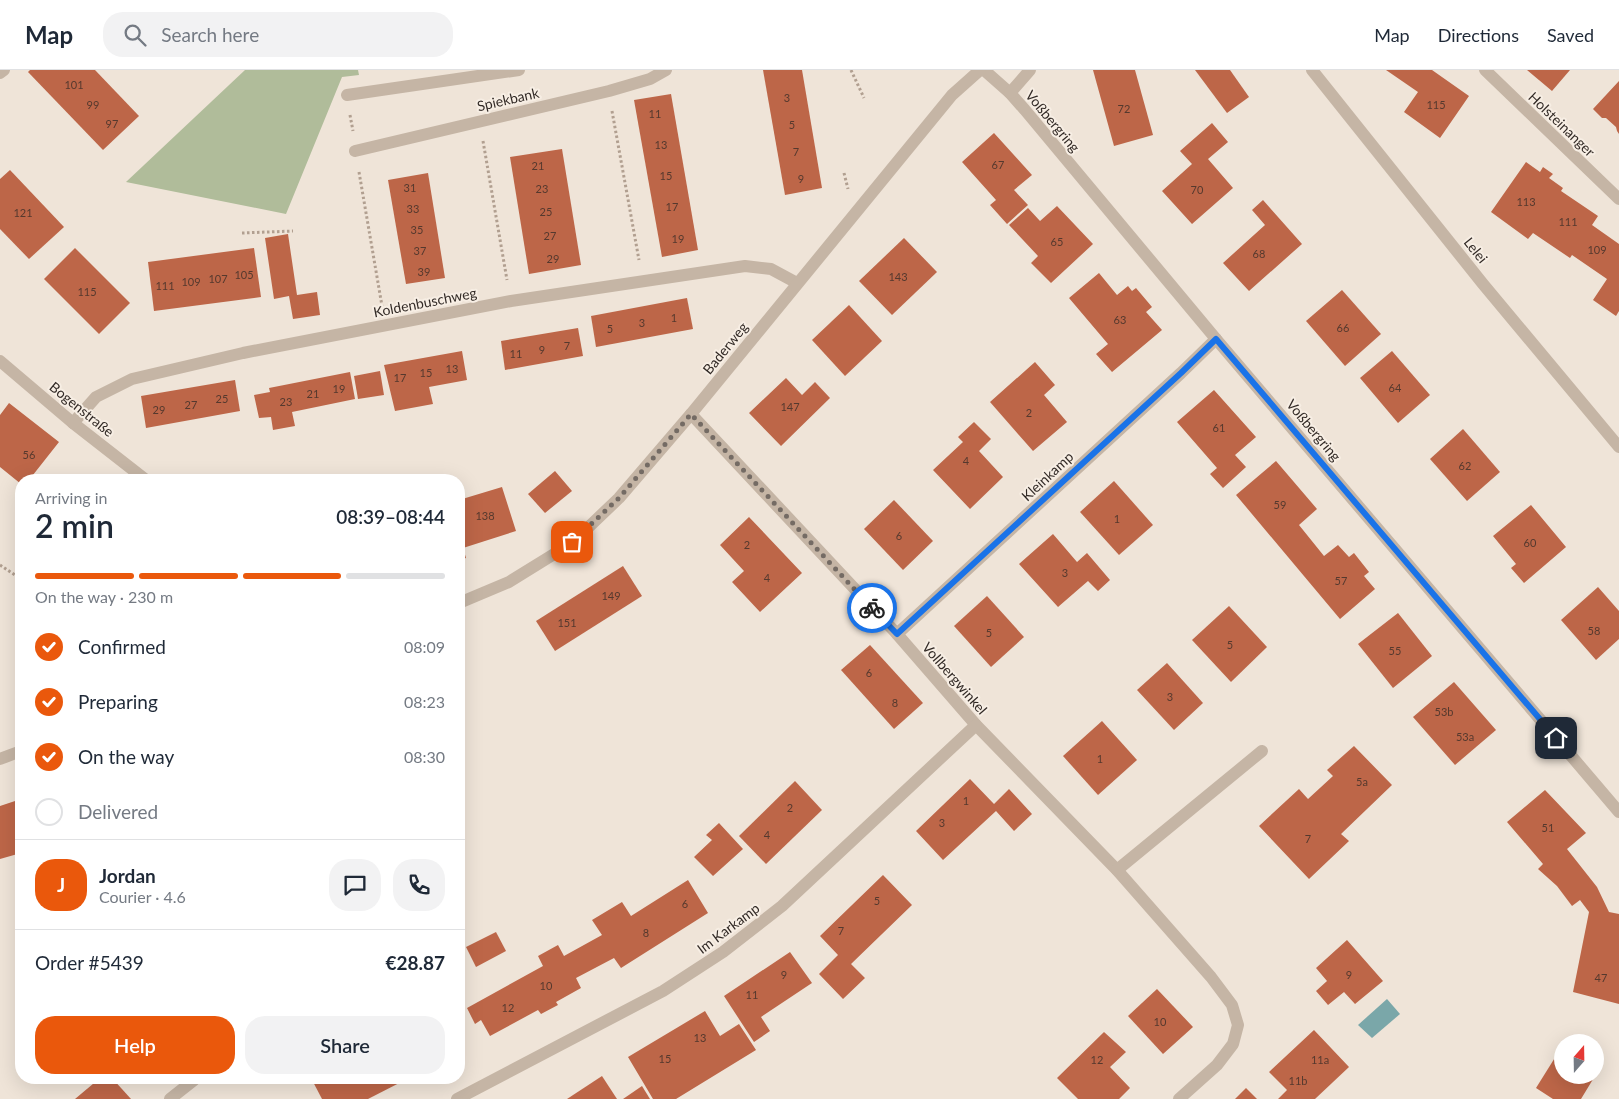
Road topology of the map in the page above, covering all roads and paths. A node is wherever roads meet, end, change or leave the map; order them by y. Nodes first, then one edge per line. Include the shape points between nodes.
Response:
1 (4, 70) edge
2 (519, 70) edge
3 (666, 70) edge
4 (851, 70) edge
5 (980, 70) edge
6 (984, 70) edge
7 (1030, 70) edge
8 (1312, 70) edge
9 (1485, 70) edge
10 (0, 73) edge
11 (1010, 94) junction
12 (347, 95) joint
13 (864, 98) dead end
14 (612, 115) dead end
15 (480, 121) junction
16 (355, 150) joint
17 (360, 176) dead end
18 (1619, 199) edge
19 (293, 231) dead end
20 (242, 233) dead end
21 (638, 255) dead end
22 (504, 269) dead end
23 (798, 283) junction
24 (382, 304) dead end
25 (1216, 339) junction
26 (0, 362) edge
27 (691, 414) junction
28 (73, 423) junction
29 (1617, 439) edge
30 (138, 474) edge
31 (0, 565) edge
32 (15, 575) edge
33 (465, 600) edge
34 (897, 634) junction
35 (976, 725) junction
36 (1262, 751) dead end
37 (15, 753) edge
38 (0, 758) edge
39 (1619, 812) edge
40 (1117, 870) junction
41 (189, 1084) edge
42 (170, 1099) edge
43 (457, 1099) edge
44 (1179, 1099) edge

1 - 10 street
2 - 12 street, Spiekbank
3 - 15 street, Spiekbank via 650,79 609,91
4 - 13 path
5 - 23 street, Baderweg via 952,95
6 - 11 street, Voßbergring
7 - 11 street
8 - 29 street, Lelei via 1483,284
9 - 18 street, Holsteinanger
11 - 25 street, Voßbergring
12 - 16 path
14 - 21 path
15 - 16 street, Spiekbank
15 - 22 path
17 - 24 path
19 - 20 path
23 - 27 street, Baderweg
23 - 28 street, Koldenbuschweg via 771,269 745,266 511,301 385,324 132,379 96,397
25 - 34 street, Kleinkamp
25 - 39 street, Voßbergring
26 - 28 street, Bogenstraße
27 - 33 street, Baderweg via 619,498 572,542 509,582
27 - 34 street, Vollbergwinkel
28 - 30 street, Bogenstraße
31 - 32 path
34 - 35 street, Vollbergwinkel
35 - 40 street, Vollbergwinkel
35 - 43 street, Im Karkamp via 782,906 723,952 662,990
36 - 40 street
37 - 38 street
40 - 44 street, Vollbergwinkel via 1211,977 1232,1005 1238,1025 1233,1044 1217,1065
41 - 42 street

